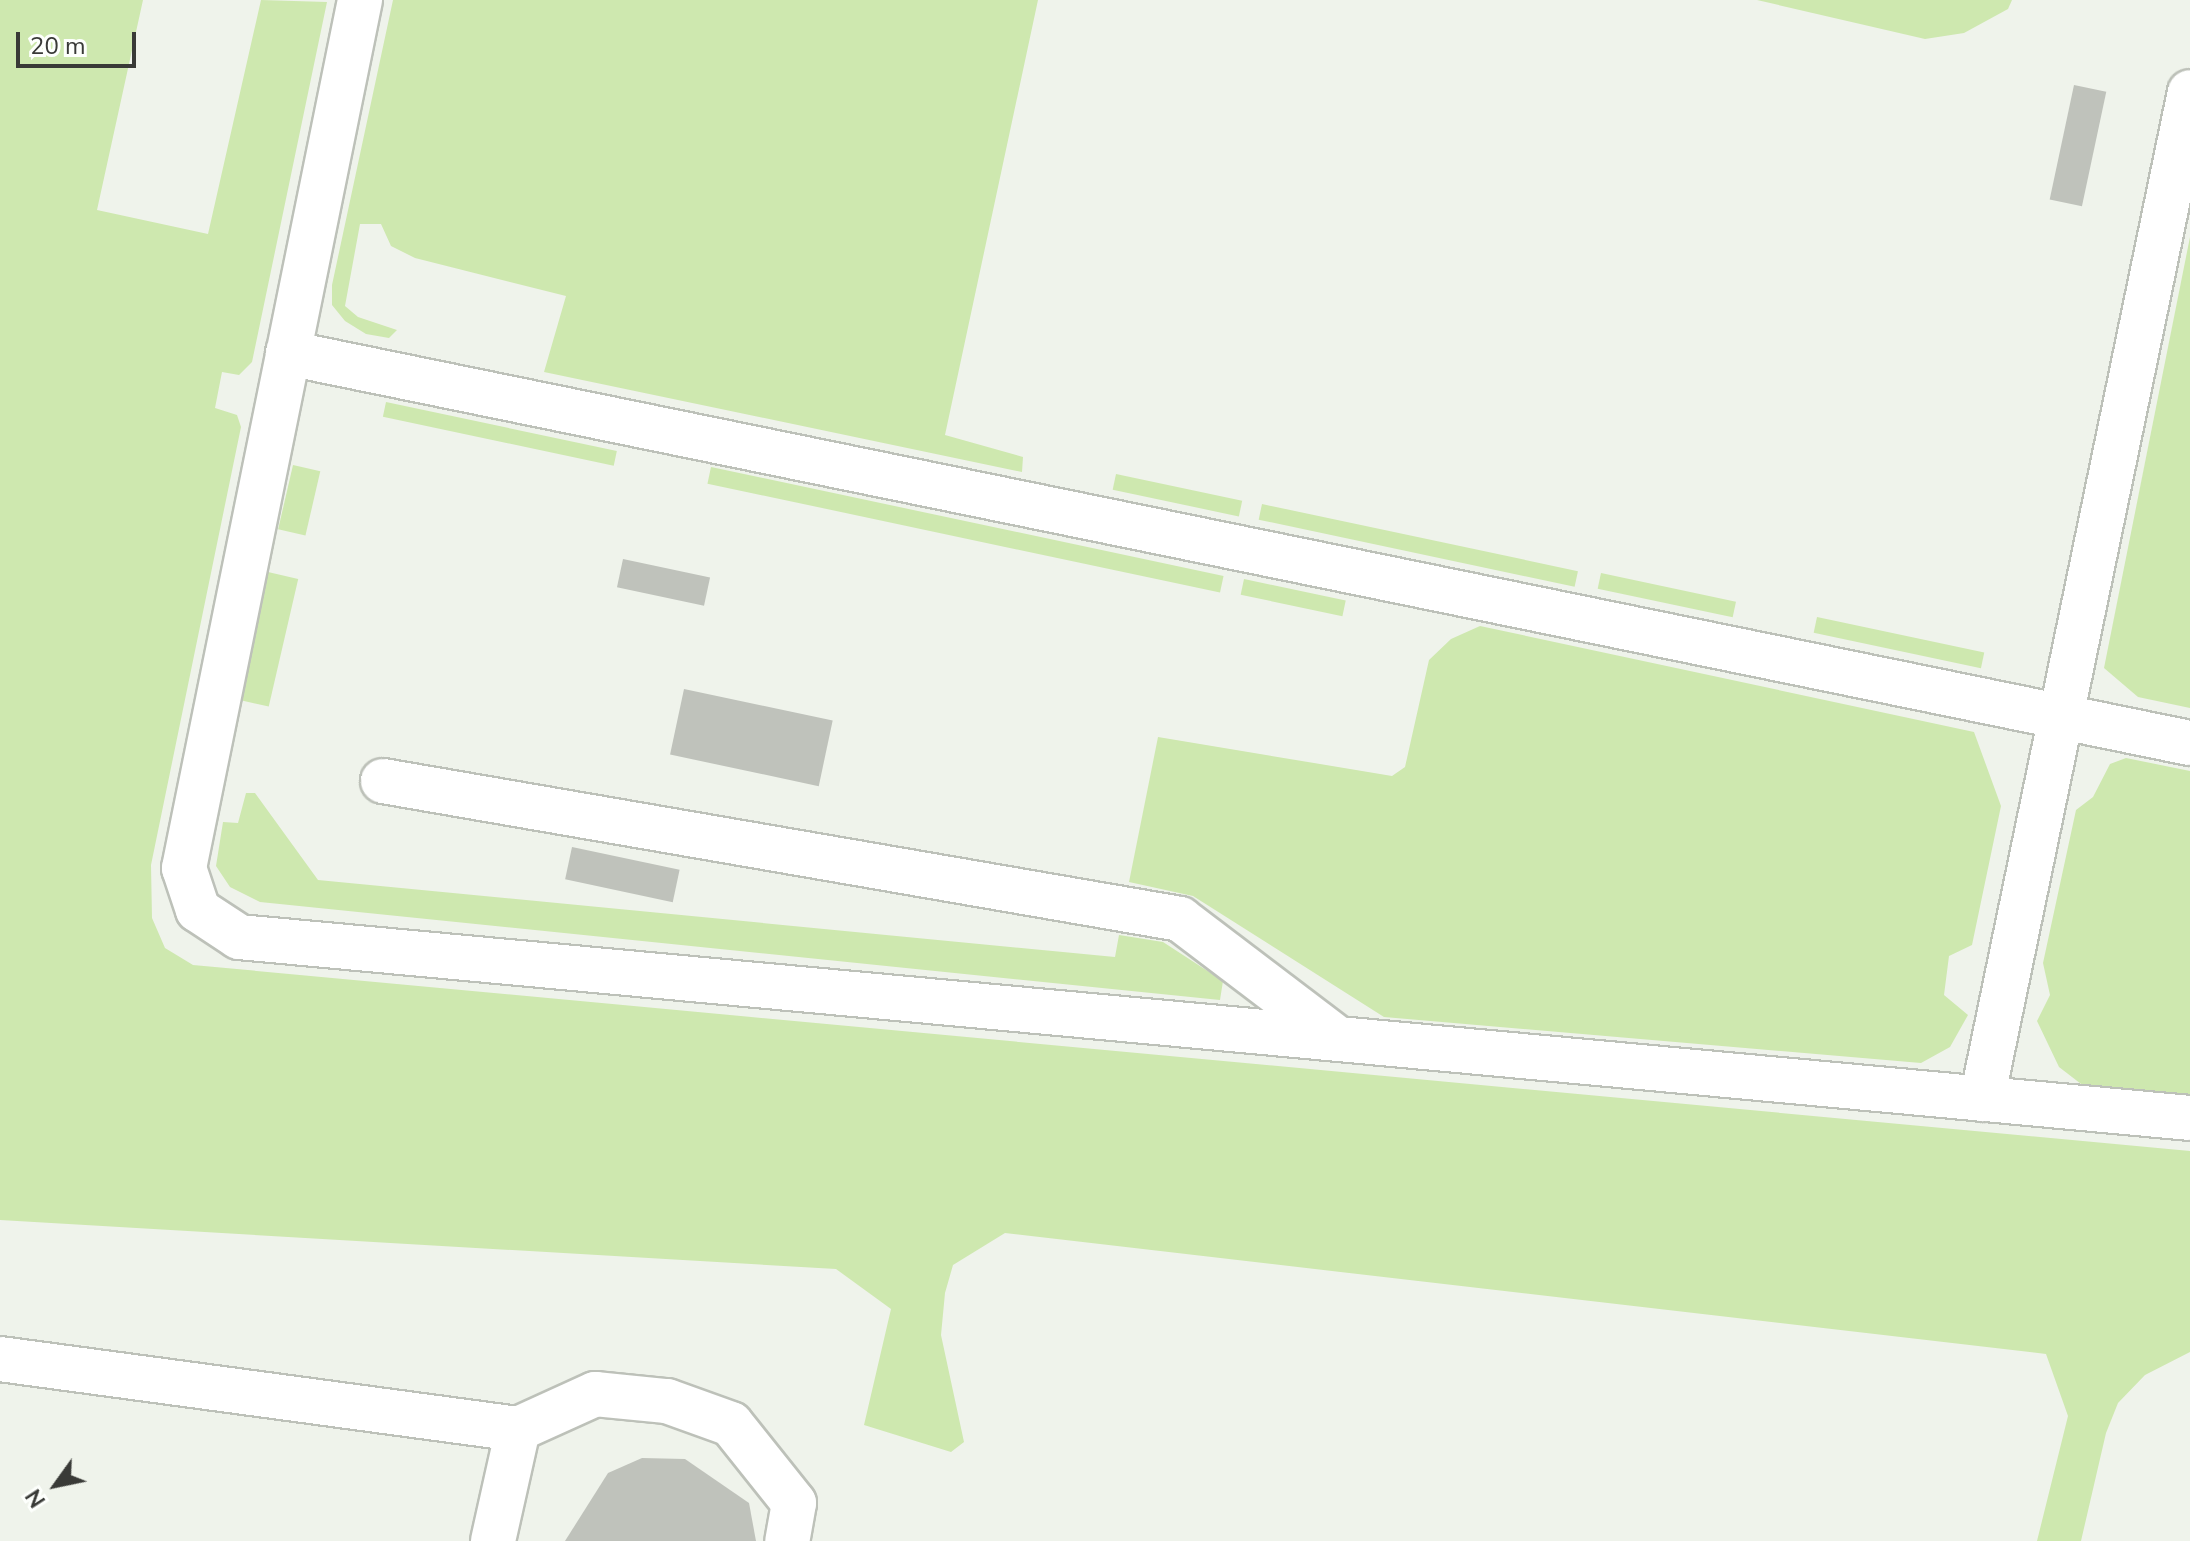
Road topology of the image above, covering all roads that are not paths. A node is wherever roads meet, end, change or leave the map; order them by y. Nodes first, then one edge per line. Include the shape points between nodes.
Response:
1 (360, 0) edge
2 (2190, 92) edge
3 (288, 353) junction
4 (2061, 717) junction
5 (2190, 743) edge
6 (383, 781) dead end
7 (1338, 1039) junction
8 (1982, 1099) junction
9 (2190, 1118) edge
10 (0, 1359) edge
11 (518, 1429) junction
12 (493, 1541) edge
13 (787, 1541) edge

1 - 3 lane
2 - 4 lane
3 - 4 lane
3 - 7 lane via 184,868 198,910 239,937
4 - 5 lane
4 - 8 lane
6 - 7 lane via 1180,919
7 - 8 lane
8 - 9 lane
10 - 11 lane
11 - 12 lane
11 - 13 lane via 595,1394 667,1401 731,1424 794,1503

